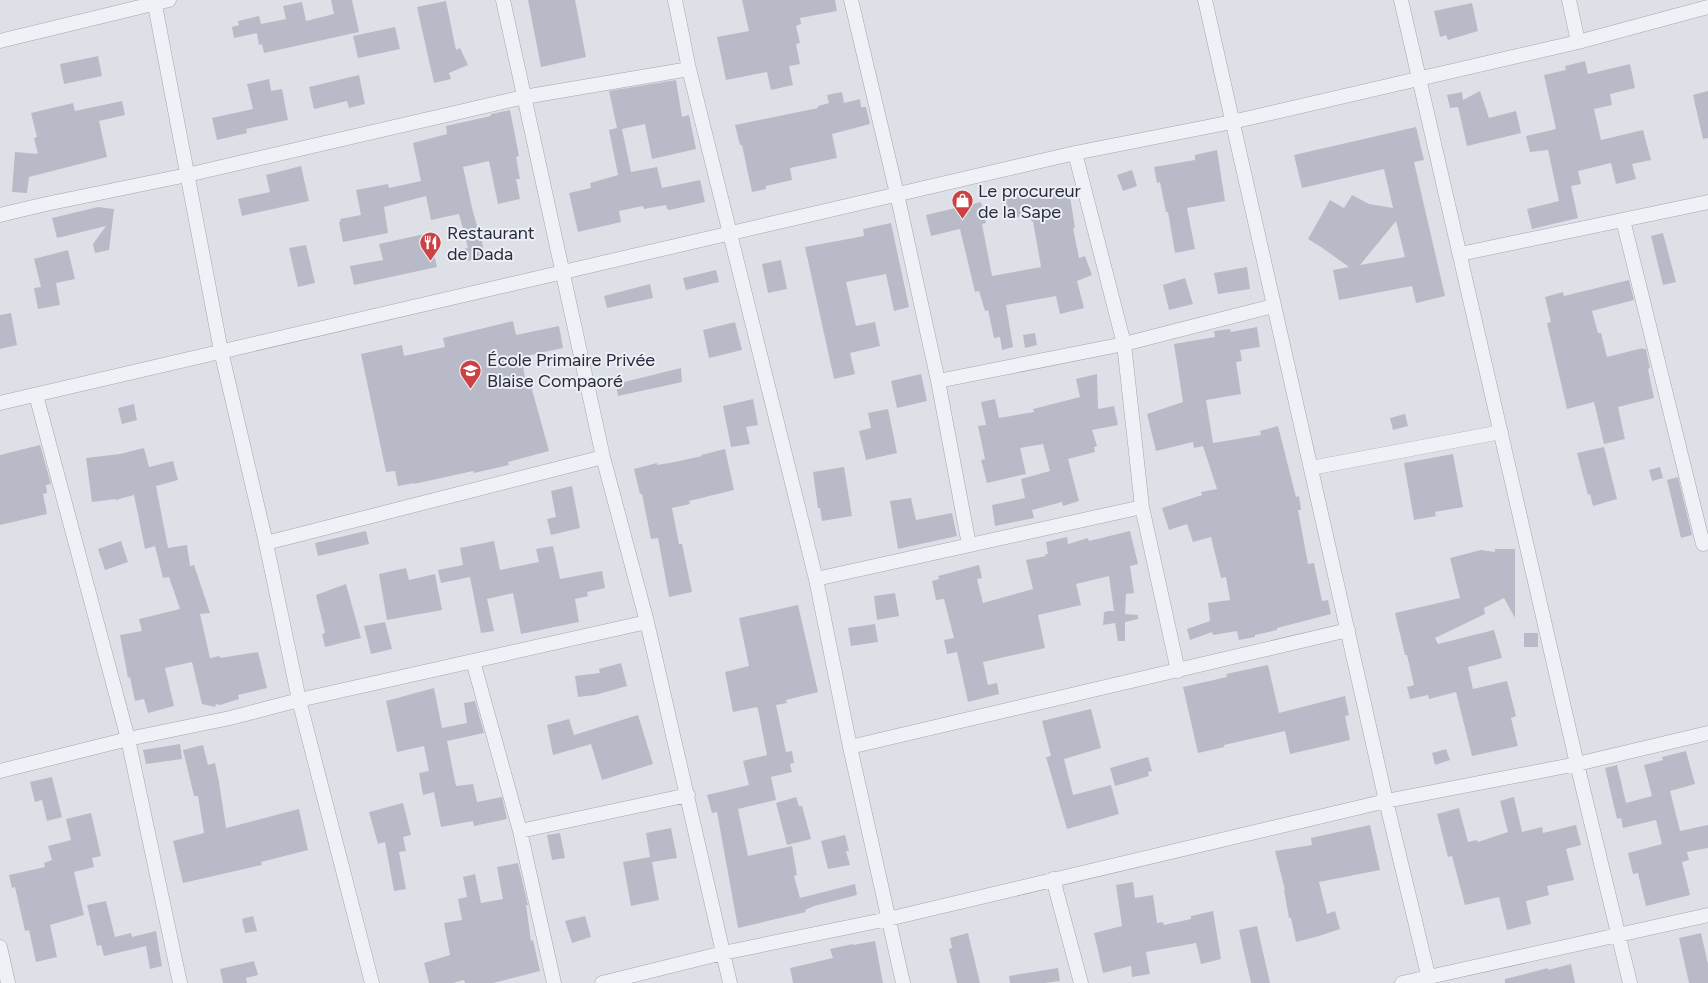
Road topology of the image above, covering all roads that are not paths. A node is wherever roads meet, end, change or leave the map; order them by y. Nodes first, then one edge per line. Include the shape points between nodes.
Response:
1 (170, 0) edge
2 (503, 0) edge
3 (675, 0) edge
4 (851, 0) edge
5 (1205, 0) edge
6 (1401, 0) edge
7 (1569, 0) edge
8 (154, 2) edge
9 (1708, 7) edge
10 (0, 41) edge
11 (1578, 42) junction
12 (689, 69) junction
13 (1418, 79) junction
14 (524, 96) junction
15 (1232, 122) junction
16 (1075, 153) junction
17 (187, 175) junction
18 (897, 194) junction
19 (1708, 202) edge
20 (0, 215) edge
21 (1623, 220) junction
22 (731, 233) junction
23 (1460, 254) junction
24 (563, 272) junction
25 (1273, 306) junction
26 (1124, 344) junction
27 (221, 352) junction
28 (938, 381) junction
29 (36, 395) junction
30 (0, 403) edge
31 (1501, 432) junction
32 (603, 457) junction
33 (1311, 468) junction
34 (1142, 507) junction
35 (1708, 542) edge
36 (266, 543) junction
37 (969, 545) junction
38 (816, 579) junction
39 (647, 622) junction
40 (1348, 630) junction
41 (473, 661) junction
42 (1178, 671) junction
43 (299, 700) junction
44 (1708, 733) edge
45 (128, 739) junction
46 (850, 747) junction
47 (1577, 764) junction
48 (0, 771) edge
49 (688, 795) junction
50 (1386, 802) junction
51 (520, 831) junction
52 (1053, 879) junction
53 (1708, 915) edge
54 (888, 919) junction
55 (1620, 936) junction
56 (0, 947) edge
57 (723, 953) junction
58 (1430, 980) edge
59 (619, 981) edge
60 (8, 983) edge
61 (180, 983) edge
62 (372, 983) edge
63 (554, 983) edge
64 (602, 983) edge
65 (730, 983) edge
66 (903, 983) edge
67 (1081, 983) edge
68 (1402, 983) edge
69 (1630, 983) edge

1 - 8 street
2 - 14 street
3 - 12 street
4 - 18 street
5 - 15 street
6 - 13 street
7 - 11 street
8 - 10 street
8 - 17 street
9 - 11 street
11 - 13 street
12 - 14 street
12 - 22 street
13 - 15 street
13 - 23 street
14 - 17 street
14 - 24 street
15 - 16 street
15 - 25 street
16 - 18 street
16 - 26 street
17 - 20 street
17 - 27 street
18 - 22 street
18 - 28 street
19 - 21 street
21 - 23 street
21 - 35 street via 1703,544
22 - 24 street
22 - 38 street
23 - 31 street
24 - 27 street
24 - 32 street
25 - 26 street
25 - 33 street
26 - 28 street
26 - 34 street
27 - 29 street
27 - 36 street
28 - 37 street
29 - 30 street
29 - 45 street
31 - 33 street
31 - 47 street
32 - 36 street
32 - 39 street
33 - 40 street
34 - 37 street
34 - 42 street
36 - 43 street
37 - 38 street
38 - 46 street
39 - 41 street
39 - 49 street
40 - 42 street
40 - 50 street
41 - 43 street
41 - 51 street
42 - 46 street
43 - 45 street
43 - 62 street
44 - 47 street
45 - 48 street
45 - 61 street
46 - 54 street
47 - 50 street
47 - 55 street
49 - 51 street
49 - 57 street
50 - 52 street
50 - 58 street
51 - 63 street
52 - 54 street
52 - 67 street
53 - 55 street
54 - 57 street
54 - 66 street
55 - 58 street
55 - 69 street
56 - 60 street
57 - 59 street
57 - 65 street
58 - 68 street
59 - 64 street

